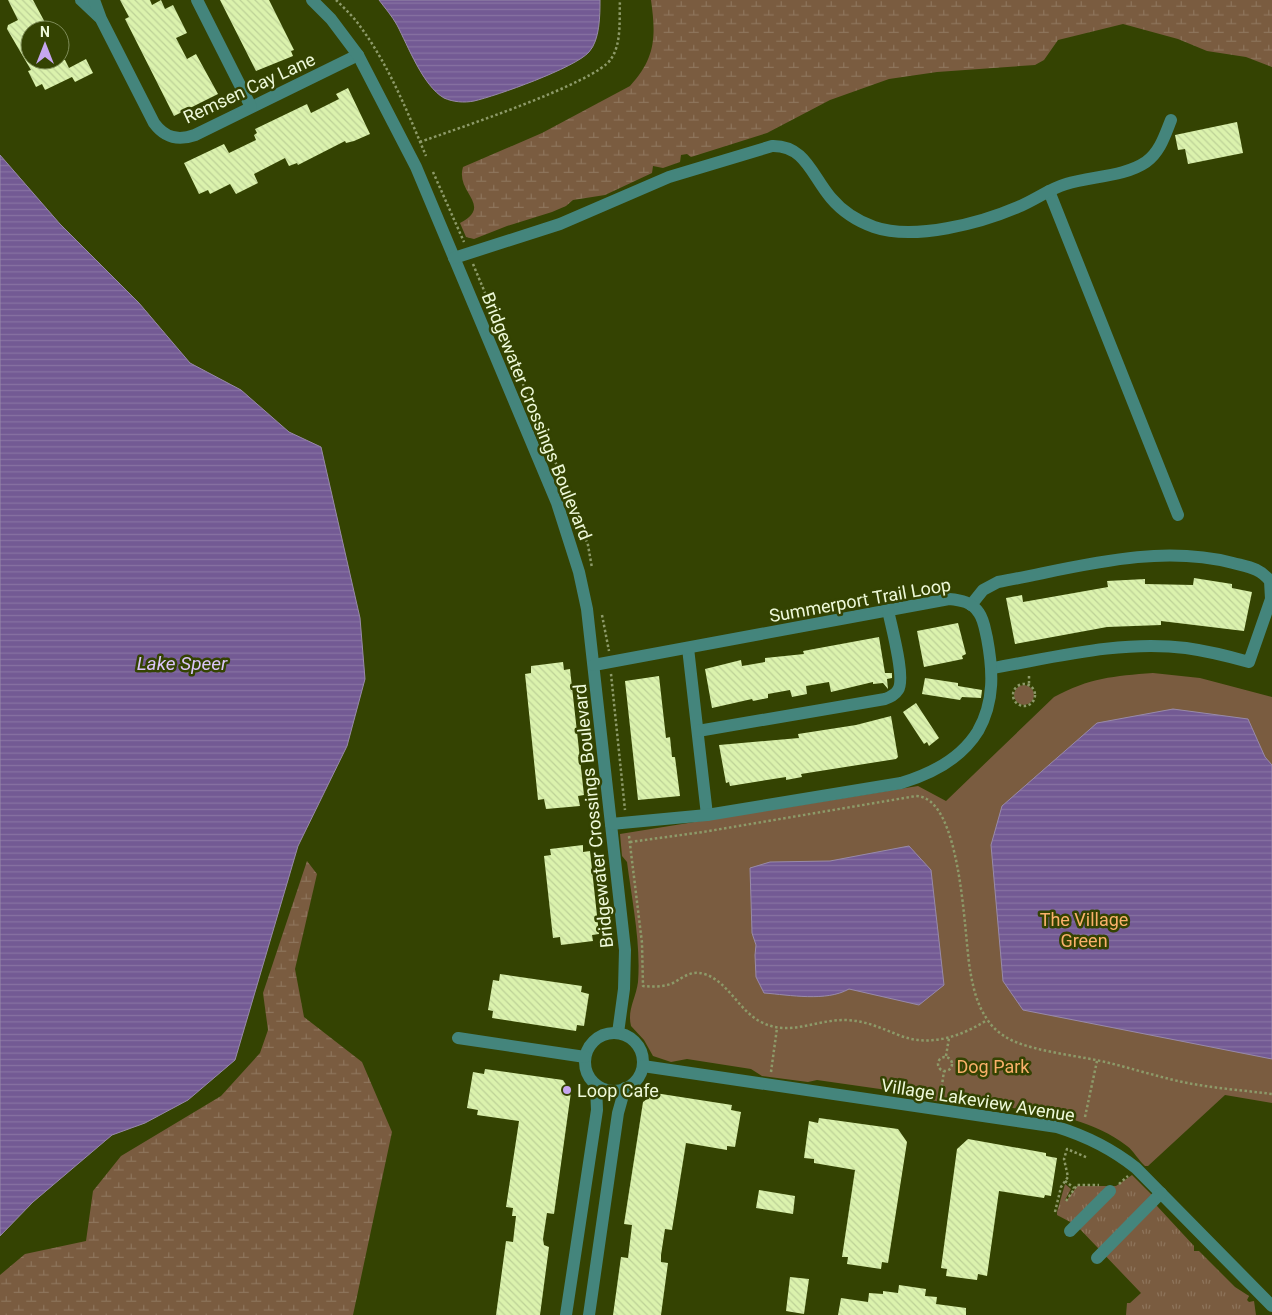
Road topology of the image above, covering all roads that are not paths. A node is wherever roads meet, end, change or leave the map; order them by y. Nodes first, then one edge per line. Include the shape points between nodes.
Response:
1 (81, 0) edge
2 (94, 0) edge
3 (198, 0) edge
4 (312, 0) edge
5 (101, 19) junction
6 (358, 55) junction
7 (251, 107) junction
8 (1171, 120) dead end
9 (1049, 191) junction
10 (454, 258) junction
11 (1178, 515) dead end
12 (970, 604) junction
13 (888, 610) junction
14 (688, 648) junction
15 (594, 665) junction
16 (993, 668) junction
17 (698, 731) junction
18 (707, 815) junction
19 (612, 824) junction
20 (618, 1033) junction
21 (458, 1038) dead end
22 (585, 1057) junction
23 (643, 1066) junction
24 (596, 1085) junction
25 (625, 1088) junction
26 (1110, 1191) dead end
27 (1161, 1193) junction
28 (1070, 1230) dead end
29 (1097, 1258) dead end
30 (1272, 1306) edge
31 (566, 1315) edge
32 (589, 1315) edge
33 (1265, 1315) edge

1 - 5 street, Remsen Cay Lane
2 - 5 street, Remsen Cay Lane
3 - 7 street
4 - 6 street, Bridgewater Crossings Boulevard
5 - 7 street, Remsen Cay Lane via 154,123 164,134 171,138 188,138
6 - 7 street, Remsen Cay Lane
6 - 10 street, Bridgewater Crossings Boulevard via 416,167
8 - 9 street via 1157,151 1145,163
9 - 10 street via 1020,206 982,219 926,231 886,230 861,222 839,207 798,153 786,147 772,146 669,178 560,224
9 - 11 street
10 - 15 street, Bridgewater Crossings Boulevard via 568,534 587,609
12 - 13 street, Summerport Trail Loop via 949,598
12 - 16 street, Summerport Trail Loop via 984,623
12 - 16 street via 983,590 998,582 1161,555 1225,561 1256,569 1270,581 1272,591 1249,662 1184,648 1138,647 1090,651
13 - 14 street, Summerport Trail Loop
13 - 17 street via 900,676 898,690 893,696
14 - 15 street, Summerport Trail Loop
14 - 17 street
15 - 19 street, Bridgewater Crossings Boulevard
16 - 18 street, Summerport Trail Loop via 990,695 978,730 940,768 901,783
17 - 18 street
18 - 19 street, Summerport Trail Loop
19 - 20 street, Bridgewater Crossings Boulevard via 625,965
20 - 22 street via 596,1038
20 - 23 street via 637,1044
21 - 22 street
22 - 24 street via 587,1073
23 - 25 street via 637,1079
23 - 27 street, Village Lakeview Avenue via 1057,1127 1111,1150 1136,1168
24 - 25 street via 610,1091
24 - 31 street via 596,1110
25 - 32 street via 618,1113
26 - 28 street
27 - 29 street
27 - 30 street, Village Lakeview Avenue
30 - 33 street

